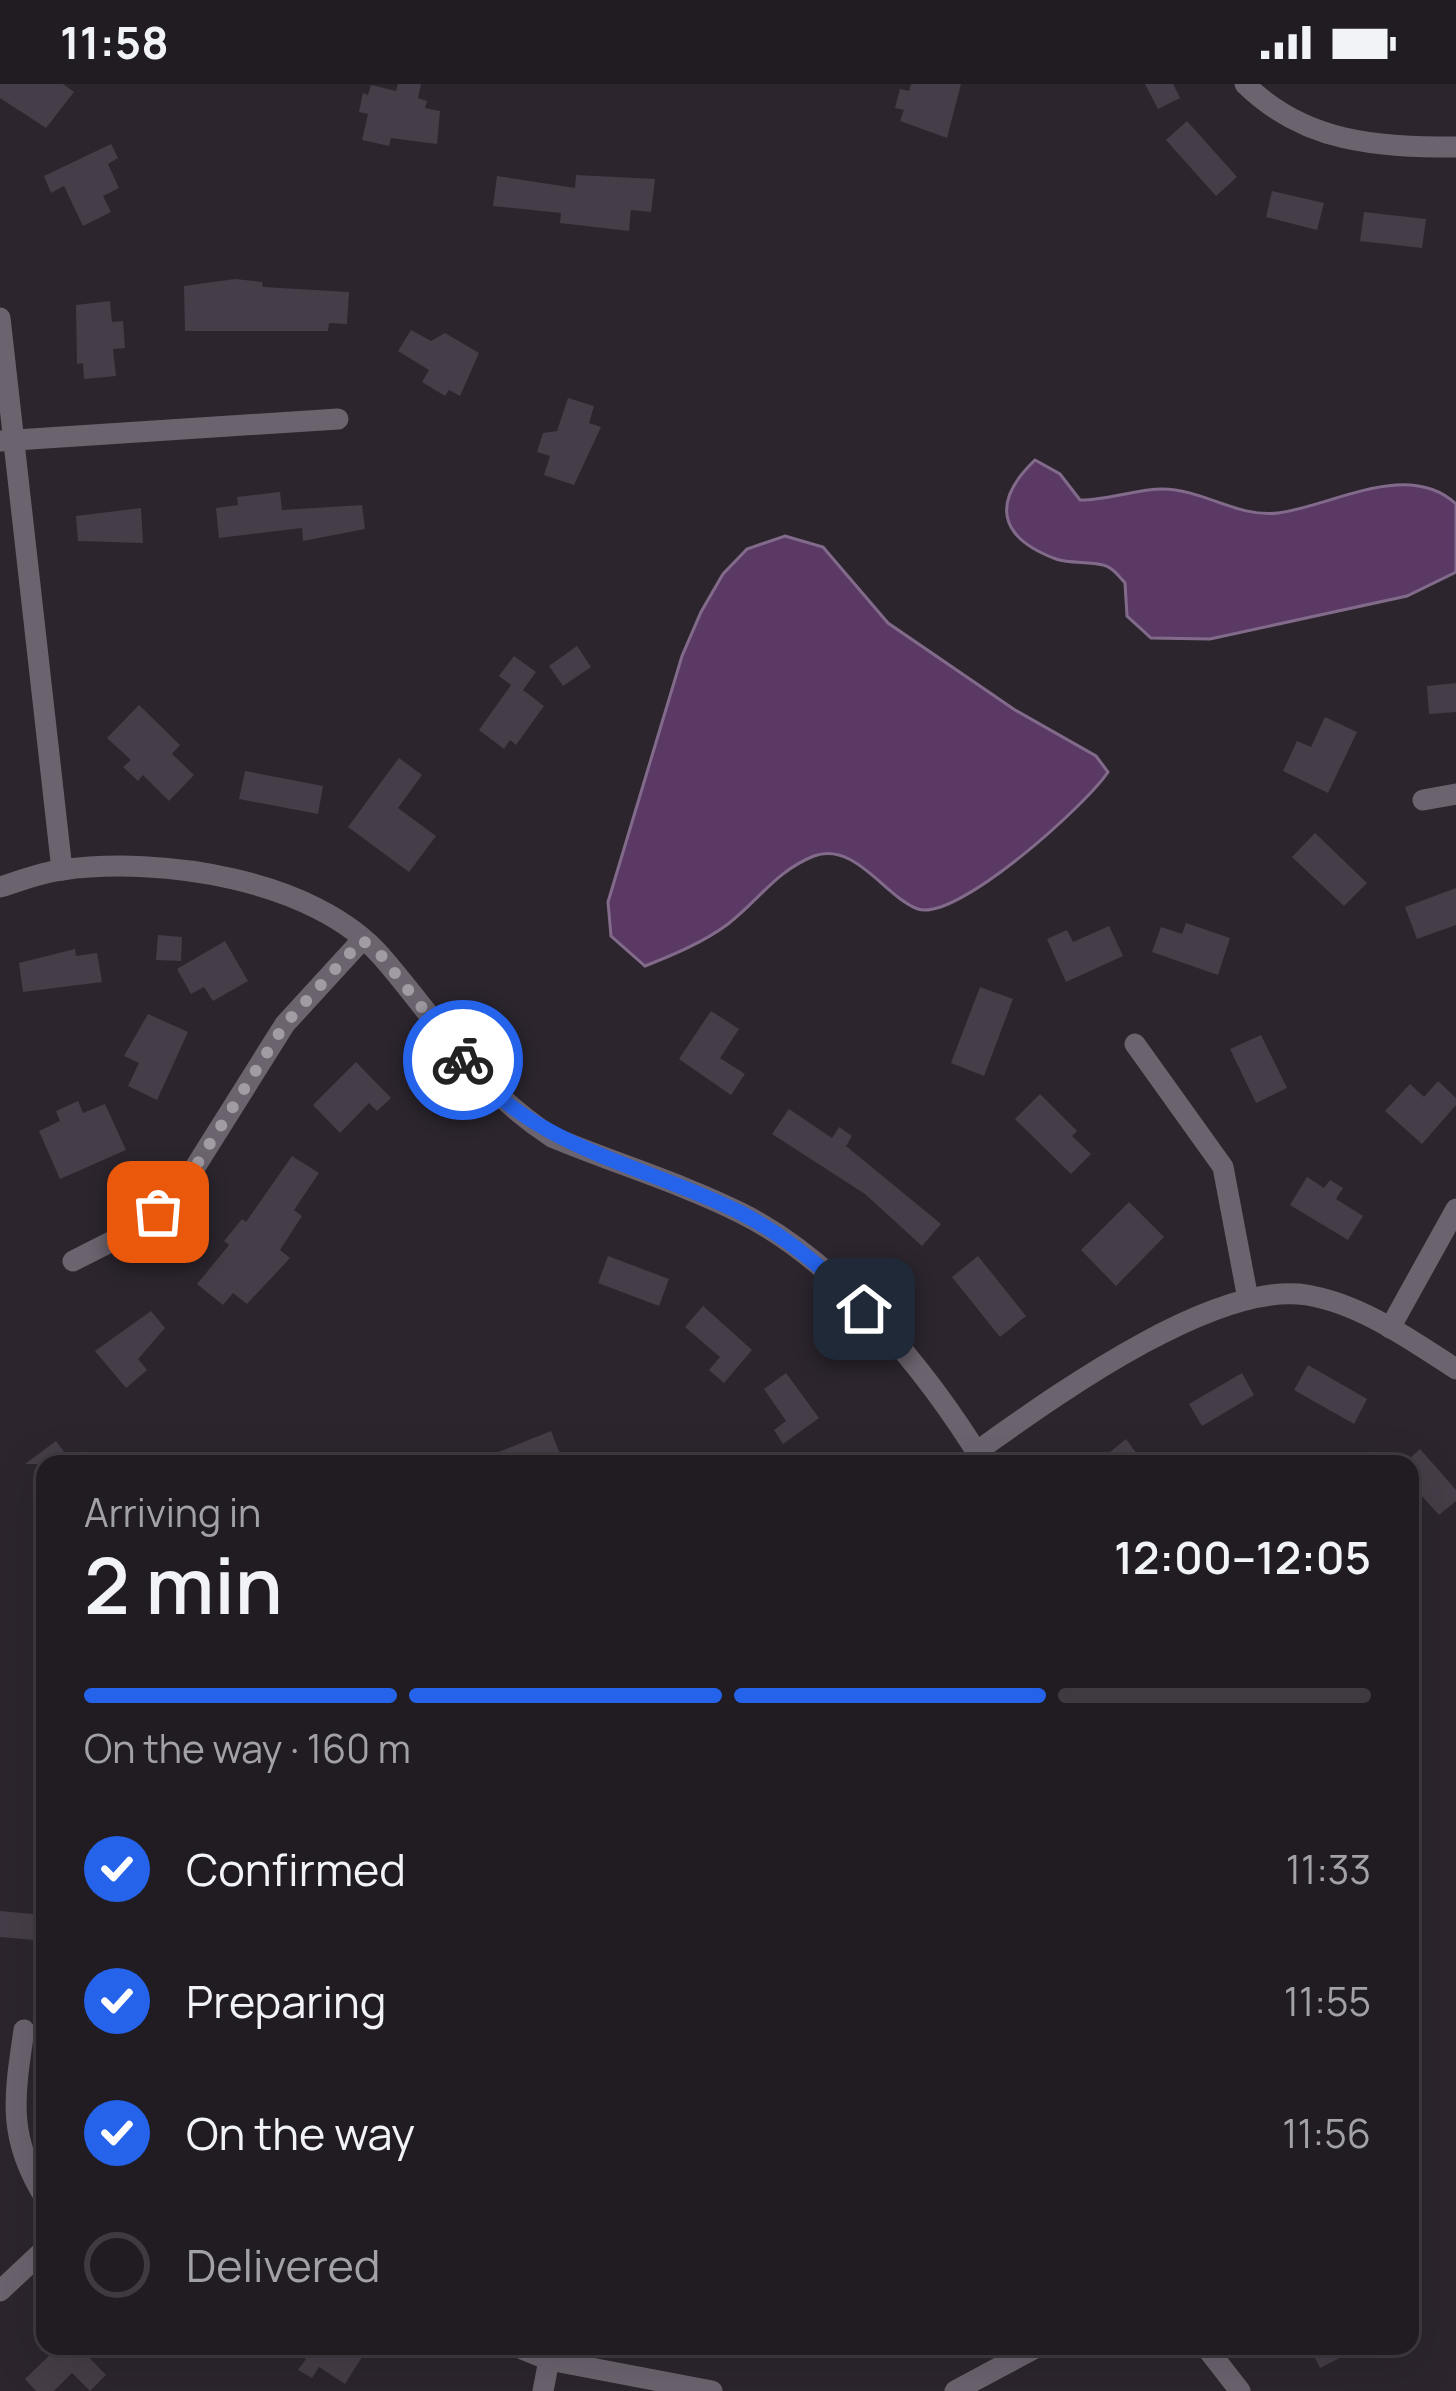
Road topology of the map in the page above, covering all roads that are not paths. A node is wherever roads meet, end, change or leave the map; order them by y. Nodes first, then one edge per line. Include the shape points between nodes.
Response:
1 (1245, 84) edge
2 (1456, 147) edge
3 (0, 318) edge
4 (338, 419) dead end
5 (5, 440) edge
6 (1456, 794) edge
7 (1424, 800) dead end
8 (62, 869) junction
9 (0, 886) edge
10 (362, 940) junction
11 (1136, 1044) dead end
12 (1456, 1209) edge
13 (73, 1261) dead end
14 (1248, 1299) junction
15 (1390, 1328) junction
16 (1456, 1369) edge
17 (978, 1455) edge
18 (984, 1455) edge
19 (24, 2030) dead end
20 (36, 2180) edge
21 (36, 2257) edge
22 (0, 2291) edge
23 (537, 2355) edge
24 (1022, 2355) edge
25 (1212, 2355) edge
26 (549, 2360) junction
27 (543, 2391) edge
28 (712, 2391) edge
29 (955, 2391) edge
30 (1240, 2391) edge

1 - 2 street via 1328,136 1374,146
3 - 5 street
4 - 5 street
5 - 8 street
6 - 7 street
8 - 9 street
8 - 10 street via 119,867 248,883 300,899
10 - 13 street via 285,1024 177,1196 138,1228
10 - 17 street via 480,1082 530,1122 742,1213 835,1279 893,1340
11 - 14 street via 1223,1167
12 - 15 street
14 - 15 street via 1304,1294
14 - 18 street via 1079,1379
15 - 16 street
19 - 20 street via 15,2117
21 - 22 street
23 - 26 street
24 - 29 street
25 - 30 street
26 - 27 street
26 - 28 street

